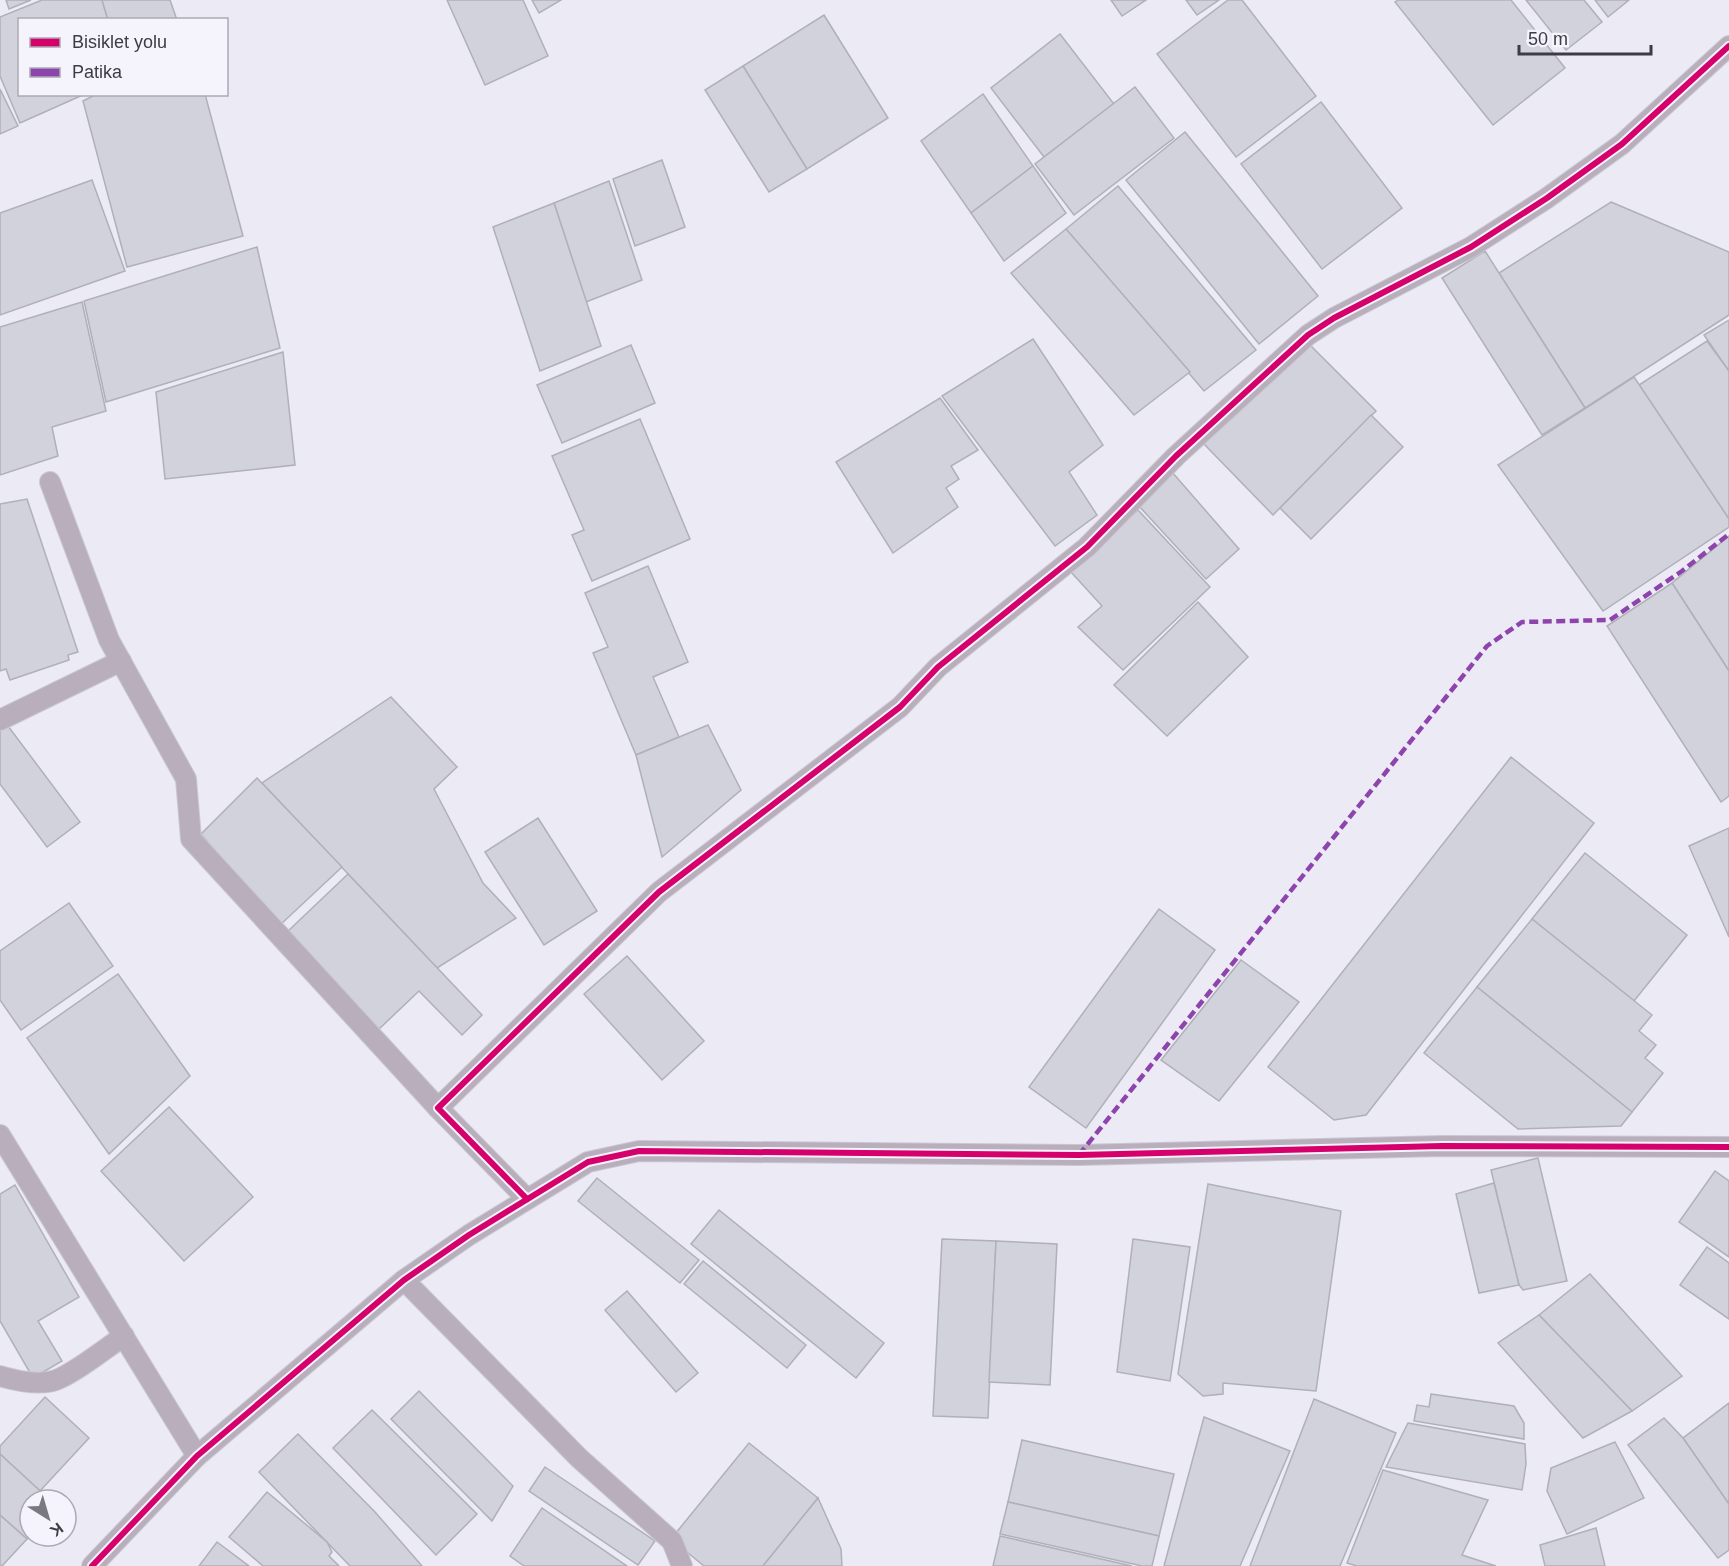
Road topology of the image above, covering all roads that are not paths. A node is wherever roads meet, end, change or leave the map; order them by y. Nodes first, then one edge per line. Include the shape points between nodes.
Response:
1 (1729, 46) edge
2 (50, 482) dead end
3 (121, 661) junction
4 (0, 720) edge
5 (438, 1108) junction
6 (0, 1135) edge
7 (1729, 1147) edge
8 (527, 1199) junction
9 (404, 1280) junction
10 (124, 1336) junction
11 (0, 1376) edge
12 (197, 1456) junction
13 (92, 1566) edge
14 (682, 1566) edge

1 - 5 street via 1622,144 1547,198 1471,247 1308,335 1176,456 1087,547 938,667 900,707 659,892
2 - 3 street via 109,640
3 - 4 street
3 - 5 street via 186,779 191,839
5 - 8 street
6 - 10 street
7 - 8 street via 1442,1146 1079,1155 639,1151 588,1162
8 - 9 street
9 - 12 street
9 - 14 street via 579,1458 672,1541
10 - 11 street via 57,1380 42,1383
10 - 12 street
12 - 13 street

